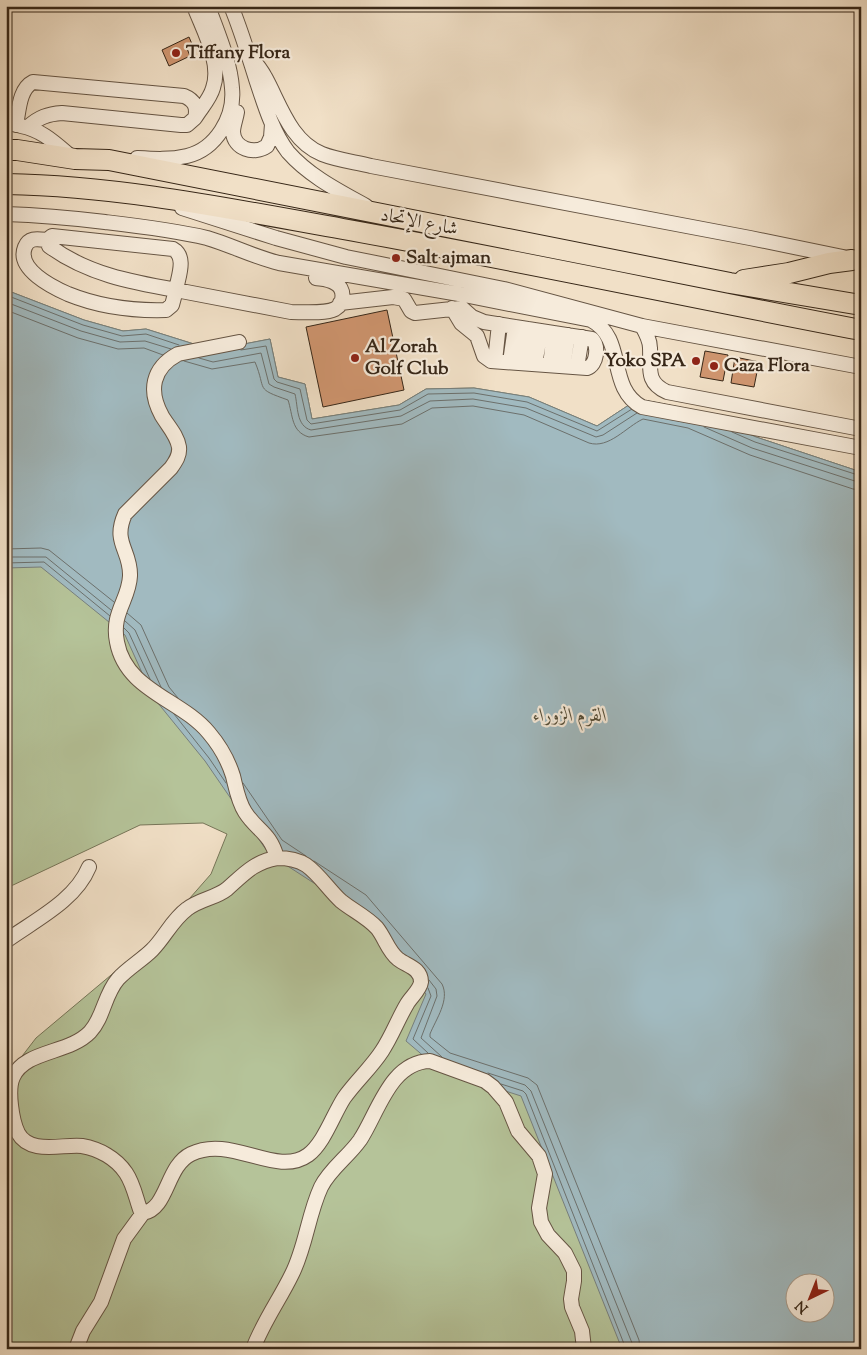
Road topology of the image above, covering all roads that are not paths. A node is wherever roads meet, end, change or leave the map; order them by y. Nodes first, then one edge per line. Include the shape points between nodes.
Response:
1 (194, 6) edge
2 (208, 6) edge
3 (235, 10) edge
4 (249, 55) junction
5 (233, 95) junction
6 (195, 118) junction
7 (272, 124) junction
8 (17, 126) edge
9 (6, 150) edge
10 (75, 159) junction
11 (109, 160) junction
12 (6, 184) edge
13 (146, 195) junction
14 (6, 214) edge
15 (382, 215) junction
16 (48, 240) junction
17 (857, 260) edge
18 (276, 271) dead end
19 (452, 278) junction
20 (730, 283) junction
21 (504, 289) junction
22 (176, 290) junction
23 (490, 300) junction
24 (340, 303) junction
25 (459, 304) junction
26 (861, 305) edge
27 (484, 322) junction
28 (499, 324) junction
29 (642, 326) junction
30 (661, 330) junction
31 (861, 330) edge
32 (548, 332) junction
33 (240, 342) dead end
34 (483, 353) junction
35 (650, 358) junction
36 (494, 361) junction
37 (523, 363) junction
38 (556, 366) junction
39 (861, 367) edge
40 (861, 429) edge
41 (861, 448) edge
42 (278, 858) junction
43 (89, 867) dead end
44 (6, 941) edge
45 (143, 1213) junction
46 (76, 1349) edge
47 (254, 1349) edge
48 (584, 1349) edge

1 - 6 street via 216,70 213,89
2 - 5 street via 231,75
3 - 4 street
4 - 7 street
4 - 17 street via 265,76 299,138 321,154
5 - 7 street via 237,107 233,131 241,147 254,151 267,146
5 - 11 street via 222,130 203,149 171,159
6 - 8 street via 181,125 56,114
6 - 8 street via 196,107 184,96 33,82 25,88
7 - 15 street via 299,163 324,182
8 - 10 street via 46,135
9 - 10 highway, شارع الإتحاد
10 - 11 highway, شارع الإتحاد
11 - 15 highway, شارع الإتحاد
12 - 13 highway, شارع الإتحاد
13 - 19 street via 319,250
13 - 31 highway, شارع الإتحاد via 418,243
14 - 25 street via 77,219 209,239 279,263
15 - 20 highway, شارع الإتحاد
16 - 22 street via 51,248 88,268 119,279
16 - 22 street via 55,236 173,249 180,258
16 - 22 street via 29,240 24,260 32,271 68,293 107,306 166,310 174,302
17 - 20 highway
18 - 24 street via 335,283 342,292
19 - 21 street
19 - 25 street
20 - 26 highway, شارع الإتحاد
21 - 23 street
21 - 29 street
22 - 24 street via 291,312 334,309
23 - 25 street
23 - 41 street via 597,323 611,340 624,389 631,400 642,407
24 - 25 street via 393,297 404,299 415,313
25 - 27 street via 472,317
25 - 34 street via 461,323 477,336
27 - 28 street
27 - 34 street
28 - 32 street
28 - 36 street
29 - 30 street
29 - 35 street via 647,334
30 - 35 street
30 - 39 street
32 - 37 street
32 - 37 street
32 - 38 street
32 - 38 street via 592,338 596,342 595,362 590,368
33 - 42 street via 178,354 169,359 156,375 154,395 176,439 179,454 176,462 125,514 121,524 119,534 130,574 118,612 116,631 120,655 134,676 189,714 217,742 229,766 241,804 266,834
34 - 36 street
35 - 40 street via 652,382 667,392
36 - 37 street
37 - 38 street
42 - 45 street via 260,863 220,893 185,910 153,949 118,979 89,1034 69,1046 25,1063 13,1078 10,1097 22,1138 34,1146 81,1146 110,1157 130,1181
42 - 45 street via 294,860 308,867 340,900 375,926 392,953 419,974 420,986 381,1053 345,1097 318,1143 306,1156 281,1162 219,1148 189,1154 172,1173 160,1199
43 - 44 street via 70,895
45 - 46 street via 124,1239 101,1302
47 - 48 street via 264,1323 301,1254 322,1186 360,1140 391,1085 414,1063 430,1061 493,1087 506,1102 518,1131 539,1156 545,1174 539,1208 541,1222 565,1253 574,1271 572,1308 582,1331

